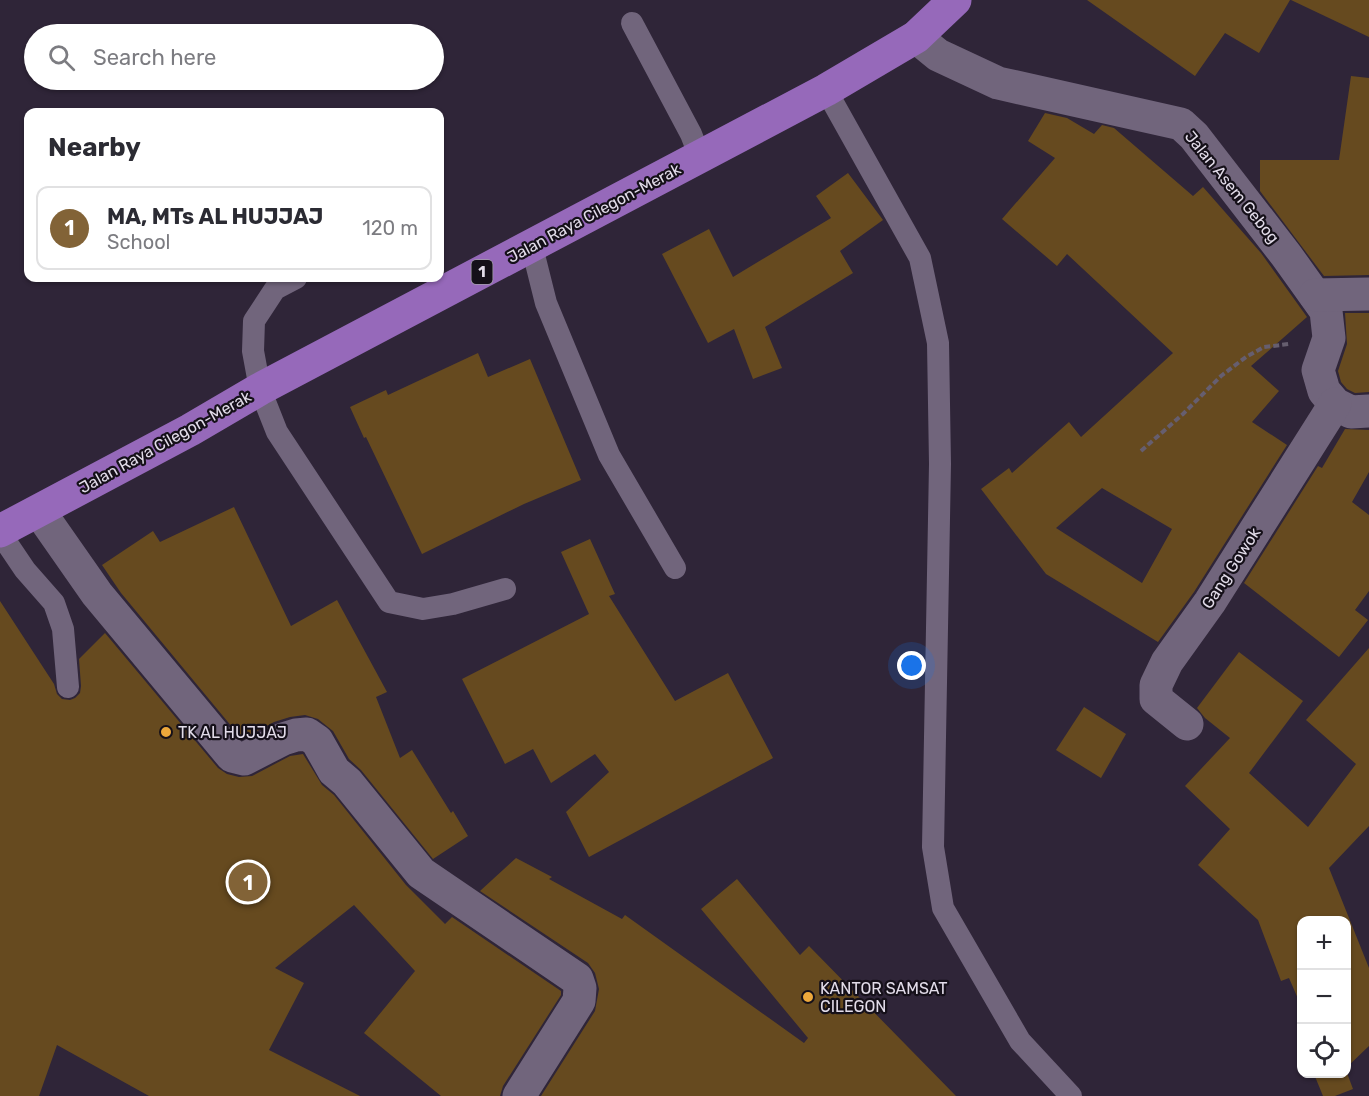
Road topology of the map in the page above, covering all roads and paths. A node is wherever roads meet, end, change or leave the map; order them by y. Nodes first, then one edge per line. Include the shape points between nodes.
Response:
1 (955, 0) edge
2 (632, 23) dead end
3 (916, 37) junction
4 (826, 90) junction
5 (700, 157) junction
6 (532, 246) junction
7 (288, 282) edge
8 (444, 283) edge
9 (1369, 294) edge
10 (1315, 295) junction
11 (1329, 338) junction
12 (260, 389) junction
13 (1335, 404) junction
14 (1369, 411) edge
15 (1140, 451) dead end
16 (39, 511) junction
17 (0, 532) edge
18 (675, 568) dead end
19 (505, 589) dead end
20 (68, 687) dead end
21 (1187, 724) dead end
22 (519, 1096) edge
23 (1071, 1096) edge

1 - 3 highway, Jalan Raya Cilegon-Merak / 1
2 - 5 lane
3 - 4 highway, Jalan Raya Cilegon-Merak / 1
3 - 10 street, Jalan Asem Gebog via 938,56 998,83 1181,124
4 - 5 highway, Jalan Raya Cilegon-Merak / 1
4 - 23 lane via 920,258 938,343 940,464 933,847 943,908 1020,1041
5 - 6 highway, Jalan Raya Cilegon-Merak / 1
6 - 8 highway, Jalan Raya Cilegon-Merak / 1
6 - 18 lane via 546,303 609,455
7 - 12 lane via 275,289 254,321 253,351
8 - 12 highway, Jalan Raya Cilegon-Merak / 1
9 - 10 street
10 - 11 street, Jalan Asem Gebog via 1326,311
11 - 13 street, Jalan Asem Gebog via 1318,370 1324,391
11 - 15 path via 1264,347 1246,357
12 - 16 highway, Jalan Raya Cilegon-Merak / 1
12 - 19 lane via 277,432 389,602 423,609
13 - 14 street via 1351,412
13 - 21 street, Gang Gowok via 1210,602 1167,662 1156,685 1156,699
16 - 17 highway, Jalan Raya Cilegon-Merak / 1
16 - 22 street via 97,594 232,756 244,759 283,740 308,734 317,741 334,771 421,873 576,979 579,1001
17 - 20 lane via 25,570 54,603 63,629

